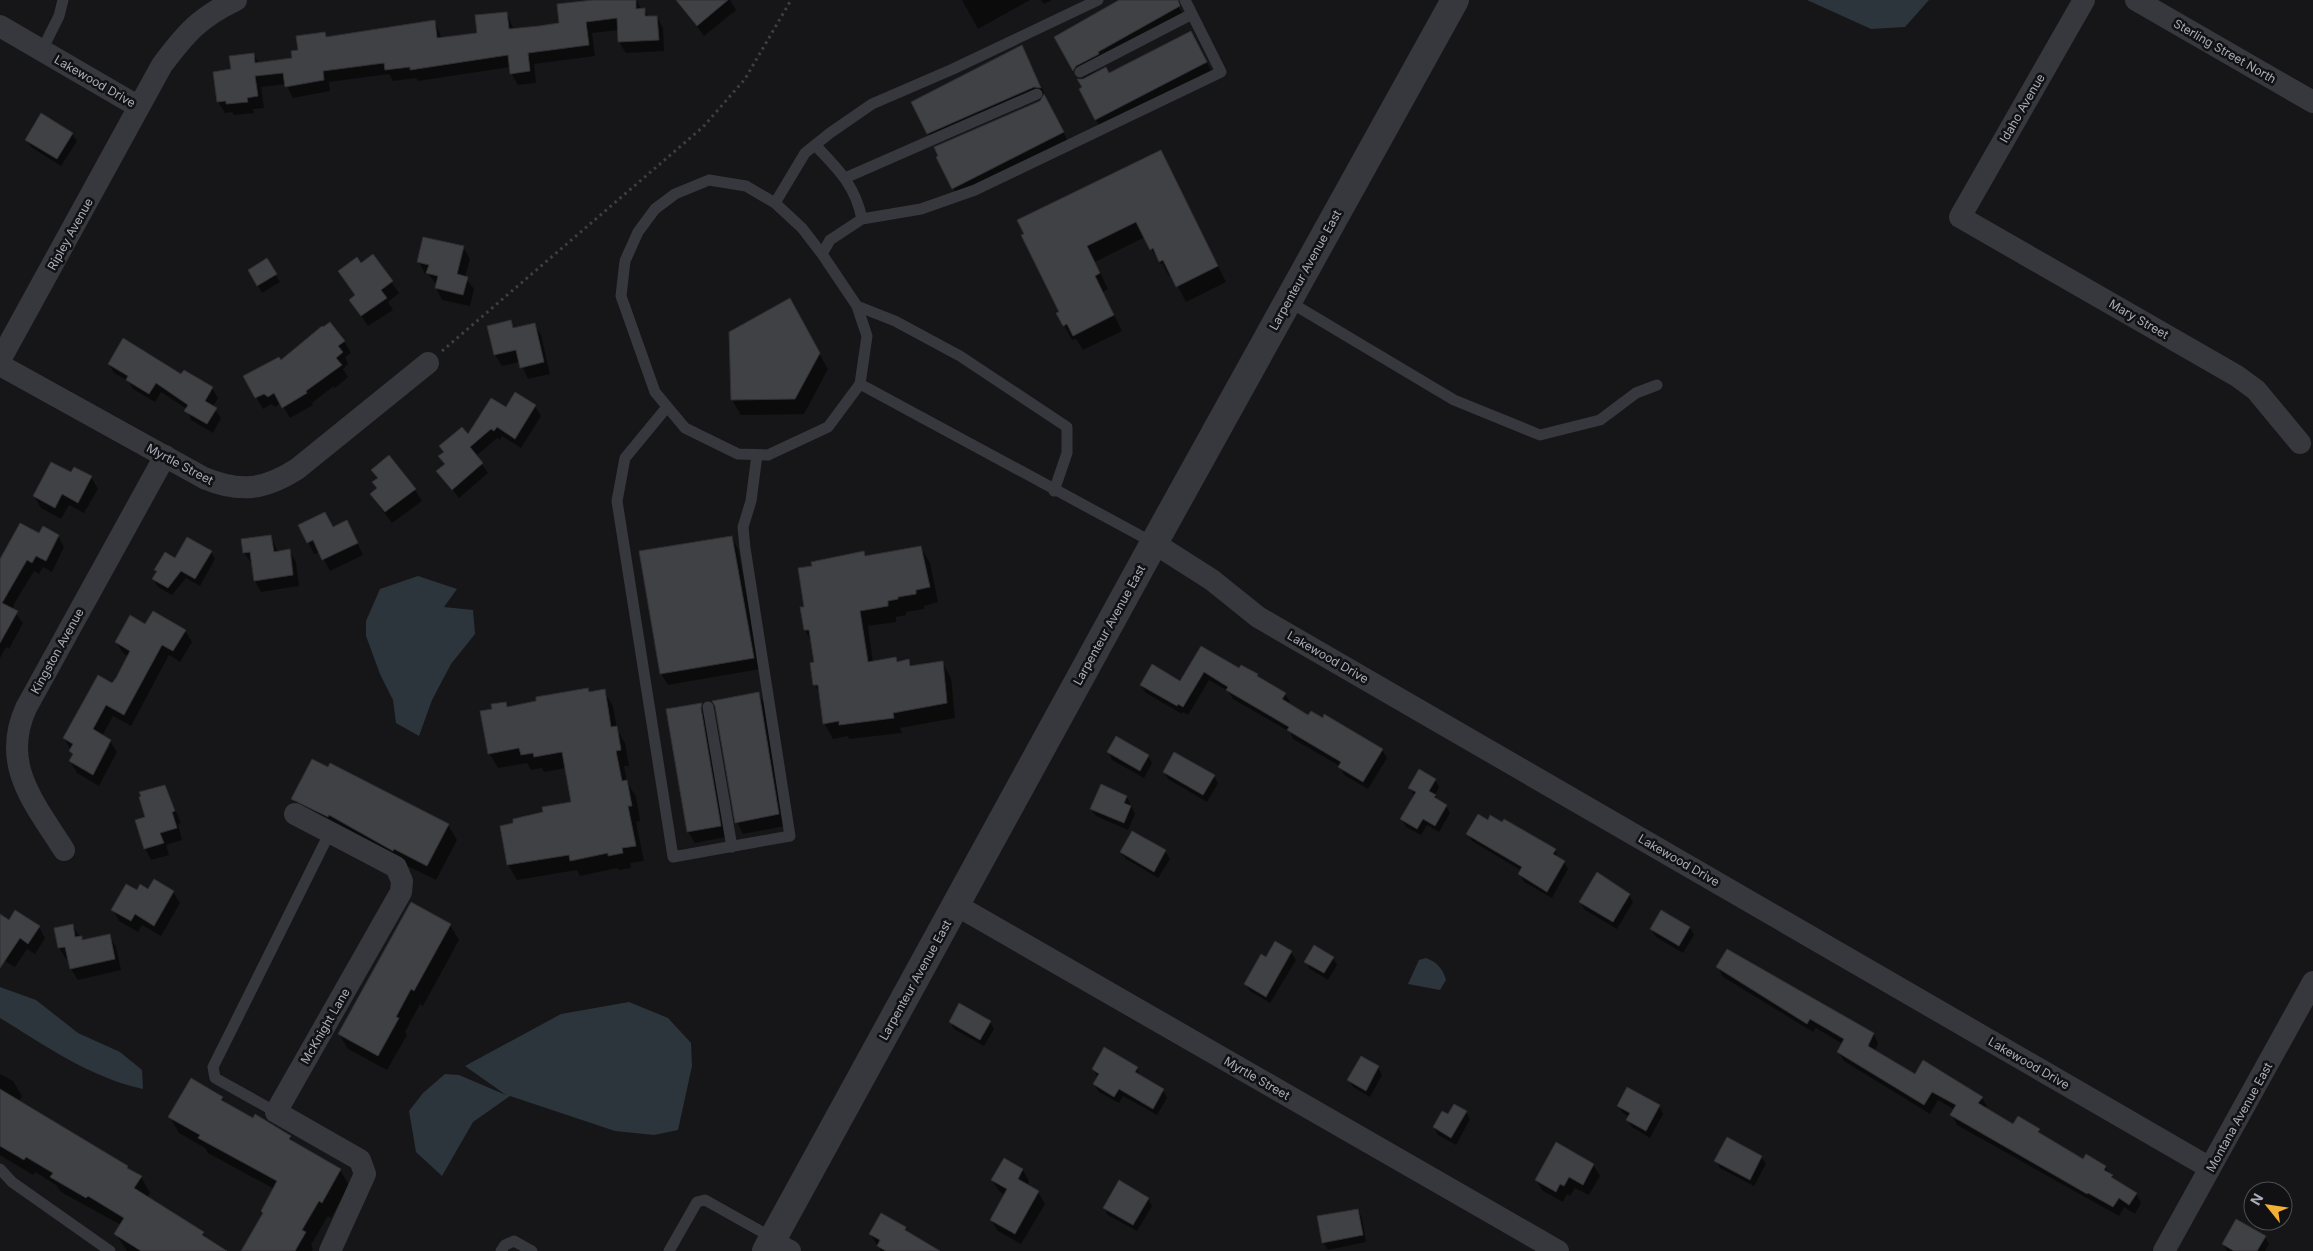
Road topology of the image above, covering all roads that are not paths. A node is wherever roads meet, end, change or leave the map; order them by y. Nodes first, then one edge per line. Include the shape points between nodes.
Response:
1 (63, 0) edge
2 (236, 0) edge
3 (1098, 0) edge
4 (1185, 0) edge
5 (1455, 0) edge
6 (2084, 0) edge
7 (2136, 0) edge
8 (1192, 14) junction
9 (0, 26) edge
10 (42, 50) junction
11 (1080, 72) dead end
12 (1037, 94) dead end
13 (2313, 102) edge
14 (139, 107) junction
15 (814, 145) junction
16 (845, 178) junction
17 (775, 203) junction
18 (1960, 217) joint
19 (862, 219) junction
20 (822, 254) junction
21 (1288, 301) junction
22 (857, 306) junction
23 (0, 360) edge
24 (428, 363) road end
25 (0, 365) edge
26 (860, 384) junction
27 (1657, 385) dead end
28 (668, 407) junction
29 (2300, 444) dead end
30 (757, 455) junction
31 (165, 456) junction
32 (1054, 491) junction
33 (1154, 543) junction
34 (708, 707) dead end
35 (295, 814) dead end
36 (330, 832) junction
37 (732, 847) junction
38 (64, 850) dead end
39 (956, 906) junction
40 (2313, 982) edge
41 (276, 1112) junction
42 (2210, 1168) junction
43 (0, 1169) edge
44 (775, 1245) edge
45 (110, 1251) edge
46 (330, 1251) edge
47 (501, 1251) edge
48 (532, 1251) edge
49 (669, 1251) edge
50 (1558, 1251) edge
51 (2164, 1251) edge

1 - 10 lane via 59,16
2 - 14 street, Lakewood Drive via 216,9 184,36 162,65
3 - 15 lane via 872,104
4 - 8 lane
5 - 21 street, Larpenteur Avenue East
6 - 18 street, Idaho Avenue
7 - 13 street, Sterling Street North
8 - 11 lane
8 - 19 lane via 1221,72 975,190 921,210
9 - 10 street, Lakewood Drive
10 - 14 street, Lakewood Drive
12 - 16 lane
14 - 23 street, Ripley Avenue
15 - 16 lane
15 - 17 lane via 805,153
16 - 19 lane via 858,199
17 - 20 lane via 802,228
17 - 28 lane via 746,186 709,180 675,194 655,209 638,232 625,261 621,296 655,392
18 - 29 street, Mary Street via 2236,376 2256,390
19 - 20 lane via 830,240
20 - 22 lane
21 - 27 lane via 1454,400 1540,435 1600,420 1636,393
21 - 33 street, Larpenteur Avenue East
22 - 26 lane via 867,336
22 - 32 lane via 960,356 1067,427 1067,452
24 - 31 street, Myrtle Street via 297,470 272,483 242,488 223,485
25 - 31 street, Myrtle Street
26 - 30 lane via 828,427 768,455
26 - 32 lane
28 - 30 lane via 685,428 738,454
28 - 37 lane via 625,458 617,501 673,857
30 - 37 lane via 751,501 743,526 790,836
31 - 38 street, Kingston Avenue via 26,708 16,736 19,775
32 - 33 lane
33 - 39 street, Larpenteur Avenue East
33 - 42 street, Lakewood Drive via 1212,580 1258,616
34 - 37 lane
35 - 36 street, McKnight Lane
36 - 41 lane via 213,1067 215,1078
36 - 41 street, McKnight Lane via 396,867 402,880 401,892
39 - 44 street, Larpenteur Avenue East
39 - 50 street, Myrtle Street
40 - 42 street, Montana Avenue East
41 - 46 street via 360,1160 365,1174
42 - 51 street, Montana Avenue East
43 - 45 lane via 12,1182
44 - 49 lane via 705,1200 697,1202
47 - 48 lane via 505,1244 514,1241

